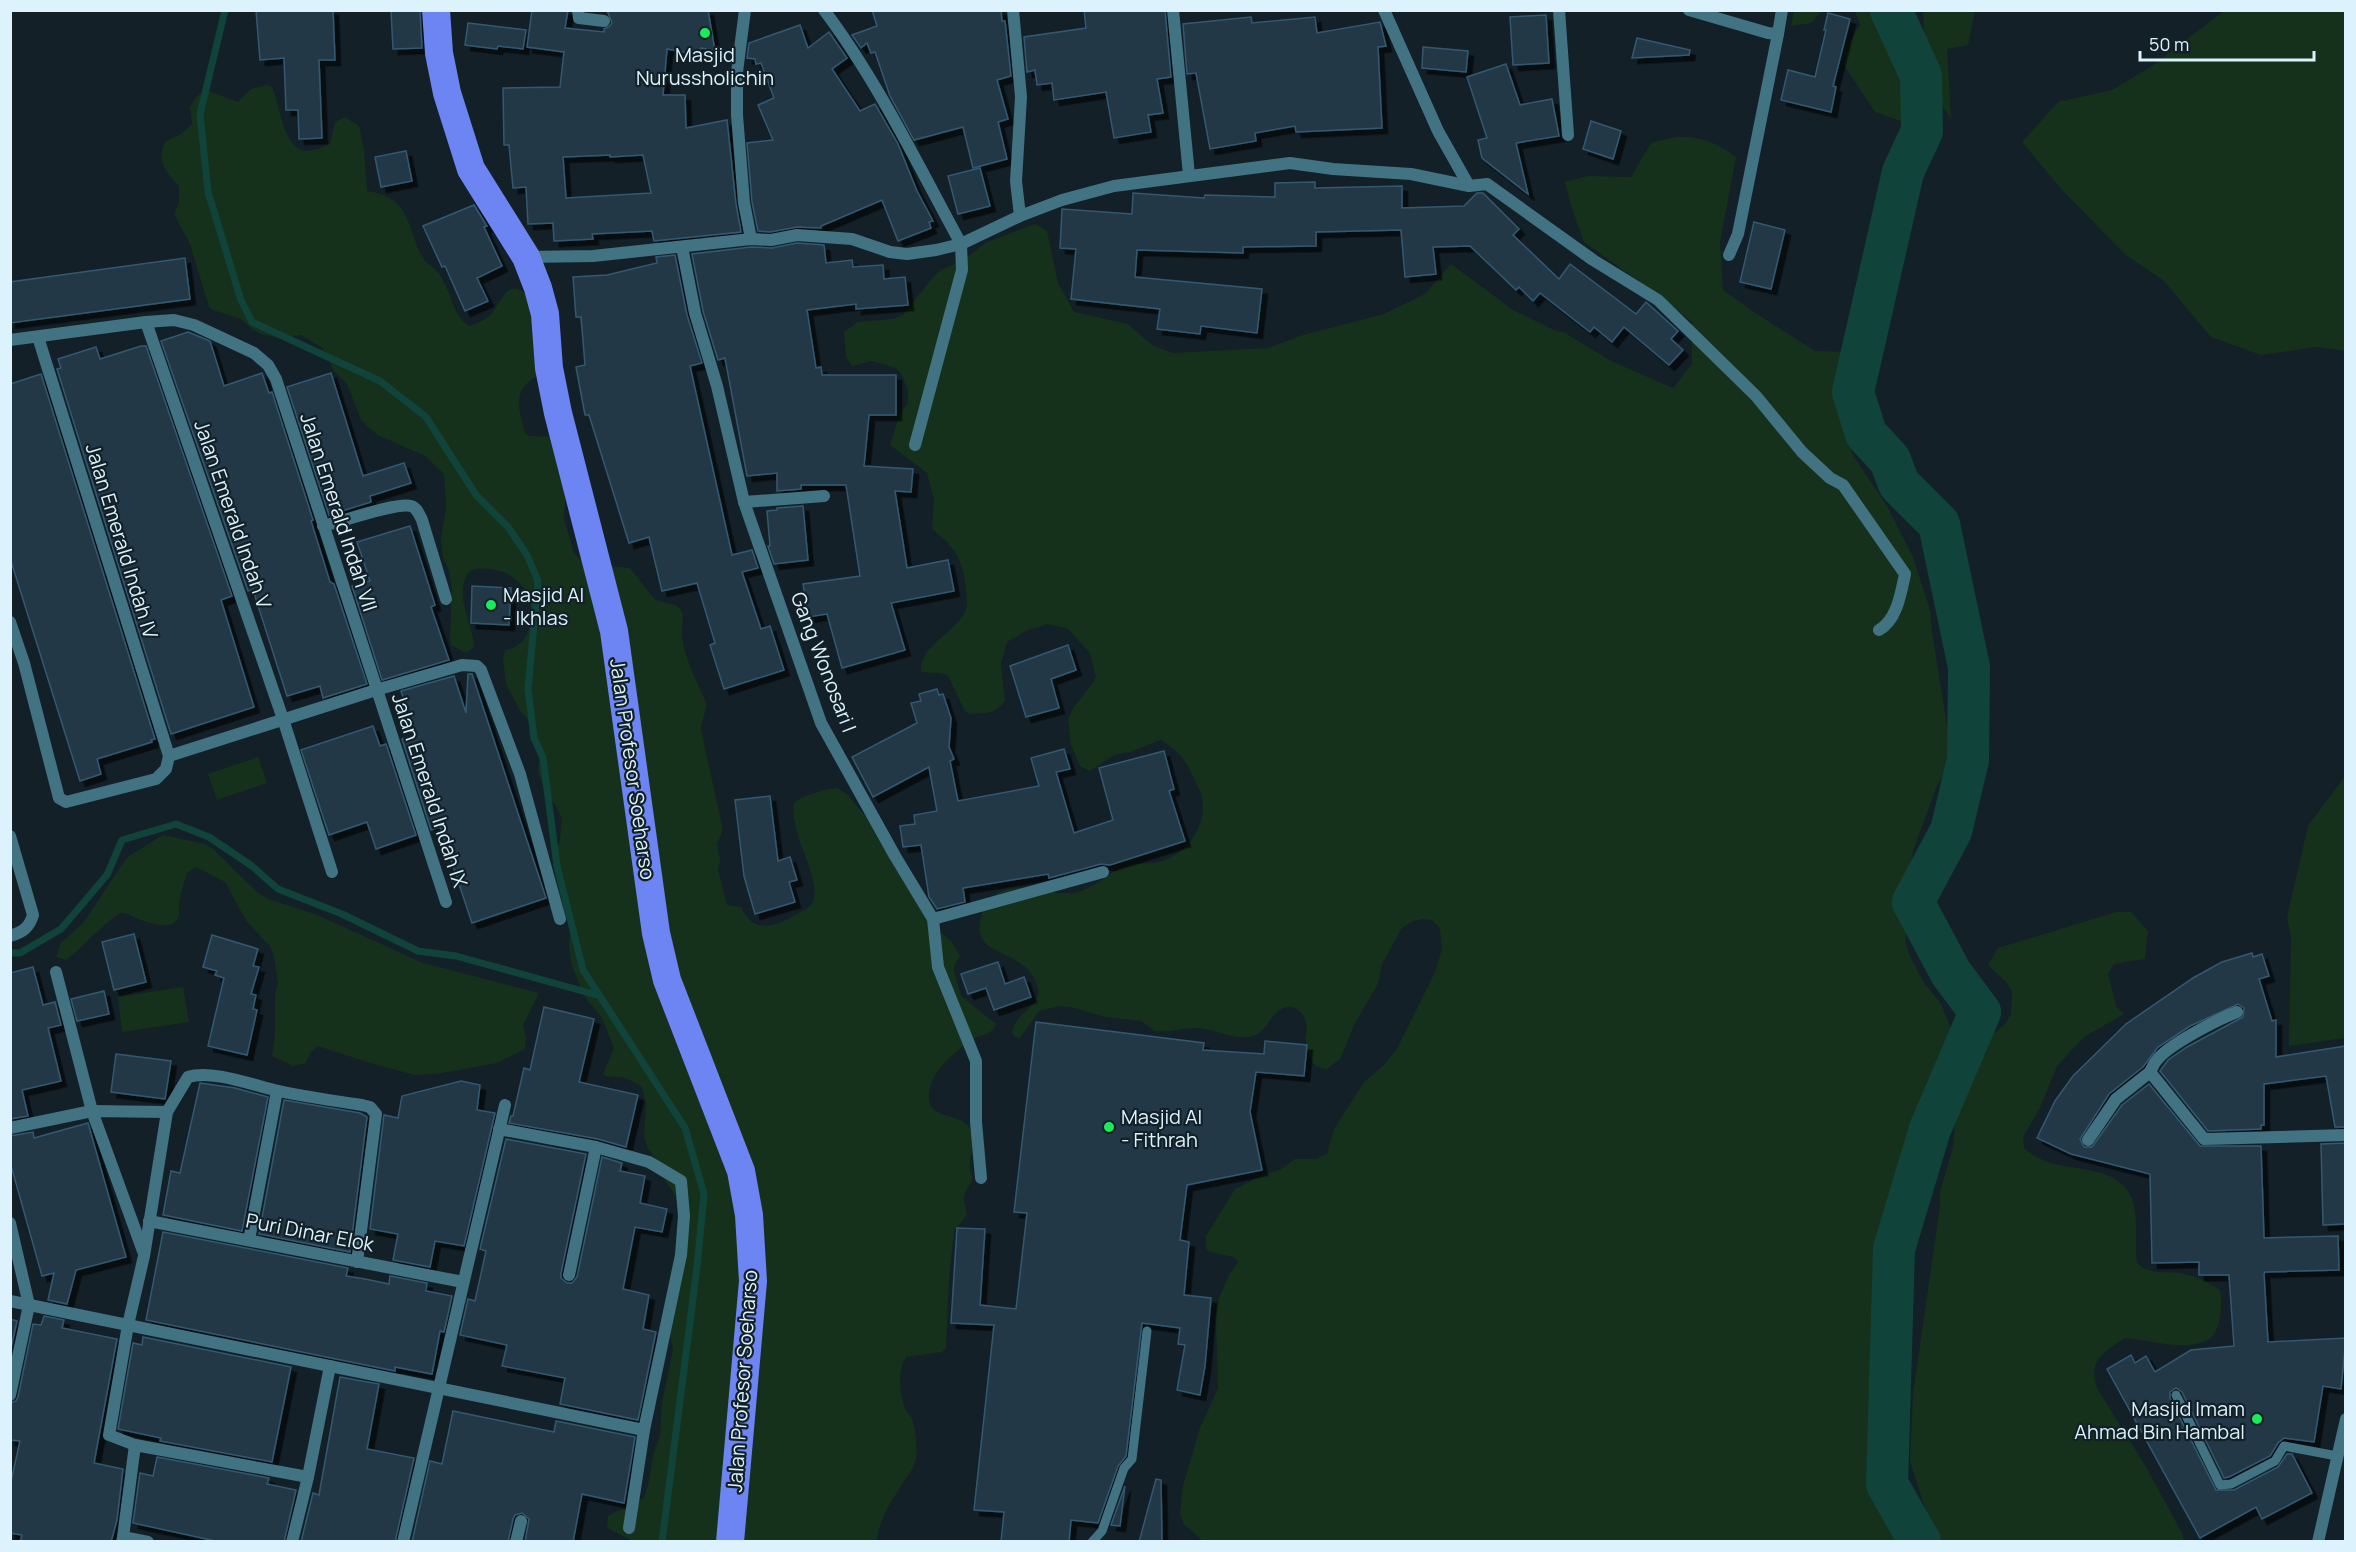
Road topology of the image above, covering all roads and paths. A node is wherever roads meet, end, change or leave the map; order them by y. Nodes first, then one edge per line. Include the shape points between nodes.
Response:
1 (436, 10) edge
2 (578, 10) edge
3 (745, 10) edge
4 (824, 10) edge
5 (1012, 10) edge
6 (1173, 10) edge
7 (1384, 10) edge
8 (1559, 10) edge
9 (1689, 10) edge
10 (1782, 10) edge
11 (604, 21) dead end
12 (1778, 34) junction
13 (1568, 135) dead end
14 (1189, 175) junction
15 (1469, 186) junction
16 (1020, 216) junction
17 (751, 239) junction
18 (962, 244) junction
19 (681, 248) junction
20 (1729, 255) dead end
21 (526, 257) junction
22 (146, 322) junction
23 (38, 337) junction
24 (10, 340) edge
25 (915, 445) dead end
26 (824, 496) dead end
27 (744, 502) junction
28 (324, 526) junction
29 (446, 599) dead end
30 (10, 622) edge
31 (1879, 630) dead end
32 (376, 690) junction
33 (283, 720) junction
34 (169, 756) junction
35 (10, 836) edge
36 (332, 872) dead end
37 (1103, 872) dead end
38 (446, 902) dead end
39 (560, 919) dead end
40 (933, 919) junction
41 (10, 936) edge
42 (56, 972) dead end
43 (2237, 1011) dead end
44 (2150, 1072) junction
45 (277, 1091) junction
46 (505, 1105) dead end
47 (92, 1111) junction
48 (167, 1113) junction
49 (10, 1128) edge
50 (499, 1129) junction
51 (2346, 1135) edge
52 (2088, 1140) dead end
53 (596, 1148) junction
54 (981, 1178) dead end
55 (149, 1221) junction
56 (10, 1223) edge
57 (249, 1239) junction
58 (144, 1256) junction
59 (357, 1262) junction
60 (569, 1275) dead end
61 (463, 1282) junction
62 (10, 1301) edge
63 (29, 1305) junction
64 (128, 1325) junction
65 (1147, 1331) dead end
66 (330, 1366) junction
67 (438, 1388) junction
68 (10, 1395) edge
69 (2176, 1395) dead end
70 (2346, 1419) edge
71 (644, 1430) junction
72 (135, 1445) junction
73 (2337, 1456) junction
74 (308, 1477) junction
75 (521, 1521) dead end
76 (629, 1528) dead end
77 (123, 1539) edge
78 (148, 1542) edge
79 (292, 1542) edge
80 (403, 1542) edge
81 (516, 1542) edge
82 (730, 1542) edge
83 (1092, 1542) edge
84 (2318, 1542) edge

1 - 21 main road, Jalan Profesor Soeharso via 447,93 471,169
2 - 11 street via 579,18
3 - 17 street via 737,72 737,115
4 - 18 street via 846,38
5 - 16 street via 1022,97 1016,181
6 - 14 street
7 - 15 street via 1438,131
8 - 13 street
9 - 12 street
10 - 12 street
12 - 20 street via 1738,234
14 - 15 street via 1290,163 1411,174
14 - 16 street via 1114,186
15 - 31 street via 1486,184 1593,260 1658,300 1756,396 1802,452 1843,485 1905,574 1899,602 1886,626
16 - 18 street
17 - 18 street via 796,235 852,240 907,254
17 - 19 street
18 - 25 street via 962,270
19 - 21 street
19 - 27 street, Gang Wonosari I
21 - 82 main road, Jalan Profesor Soeharso via 545,314 549,368 558,413 614,632 656,933 667,980 741,1171 748,1215 753,1281
22 - 23 street
22 - 28 street, Jalan Emerald Indah VII via 174,320 194,325 254,352 268,365
22 - 33 street, Jalan Emerald Indah V
23 - 24 street
23 - 34 street, Jalan Emerald Indah IV
26 - 27 street
27 - 40 street, Gang Wonosari I via 821,723
28 - 29 street via 397,506 417,509
28 - 32 street, Jalan Emerald Indah VII
30 - 34 street via 59,798 72,801 156,779 166,769
32 - 33 street
32 - 38 street, Jalan Emerald Indah IX
32 - 39 street via 462,665 481,670 520,774
33 - 34 street
33 - 36 street, Jalan Emerald Indah V
35 - 41 street via 33,915 22,932
37 - 40 street
40 - 54 street, Gang Wonosari I via 939,967 976,1061
42 - 47 street
43 - 44 street via 2157,1058
44 - 51 street via 2204,1138
44 - 52 street via 2116,1099
45 - 48 street via 231,1078 190,1076
45 - 57 street
45 - 59 street via 370,1107 376,1114
46 - 50 street
47 - 48 street
47 - 49 street
47 - 58 street
48 - 55 street
50 - 53 street
50 - 61 street
53 - 60 street
53 - 71 street via 649,1162 681,1181 681,1255
55 - 57 street, Puri Dinar Elok
55 - 58 street
56 - 63 street
57 - 59 street, Puri Dinar Elok
58 - 64 street
59 - 61 street, Puri Dinar Elok
61 - 67 street
62 - 63 street
63 - 64 street
63 - 68 street
64 - 66 street
64 - 72 street via 108,1431 110,1437
65 - 83 lane via 1132,1459 1124,1468 1102,1531
66 - 67 street
66 - 74 street
67 - 71 street
67 - 80 street
69 - 73 lane via 2220,1485 2231,1484 2275,1461 2284,1446
70 - 73 street
71 - 76 street
72 - 74 street
72 - 77 street
73 - 84 street
74 - 79 street
75 - 81 street
77 - 78 street

